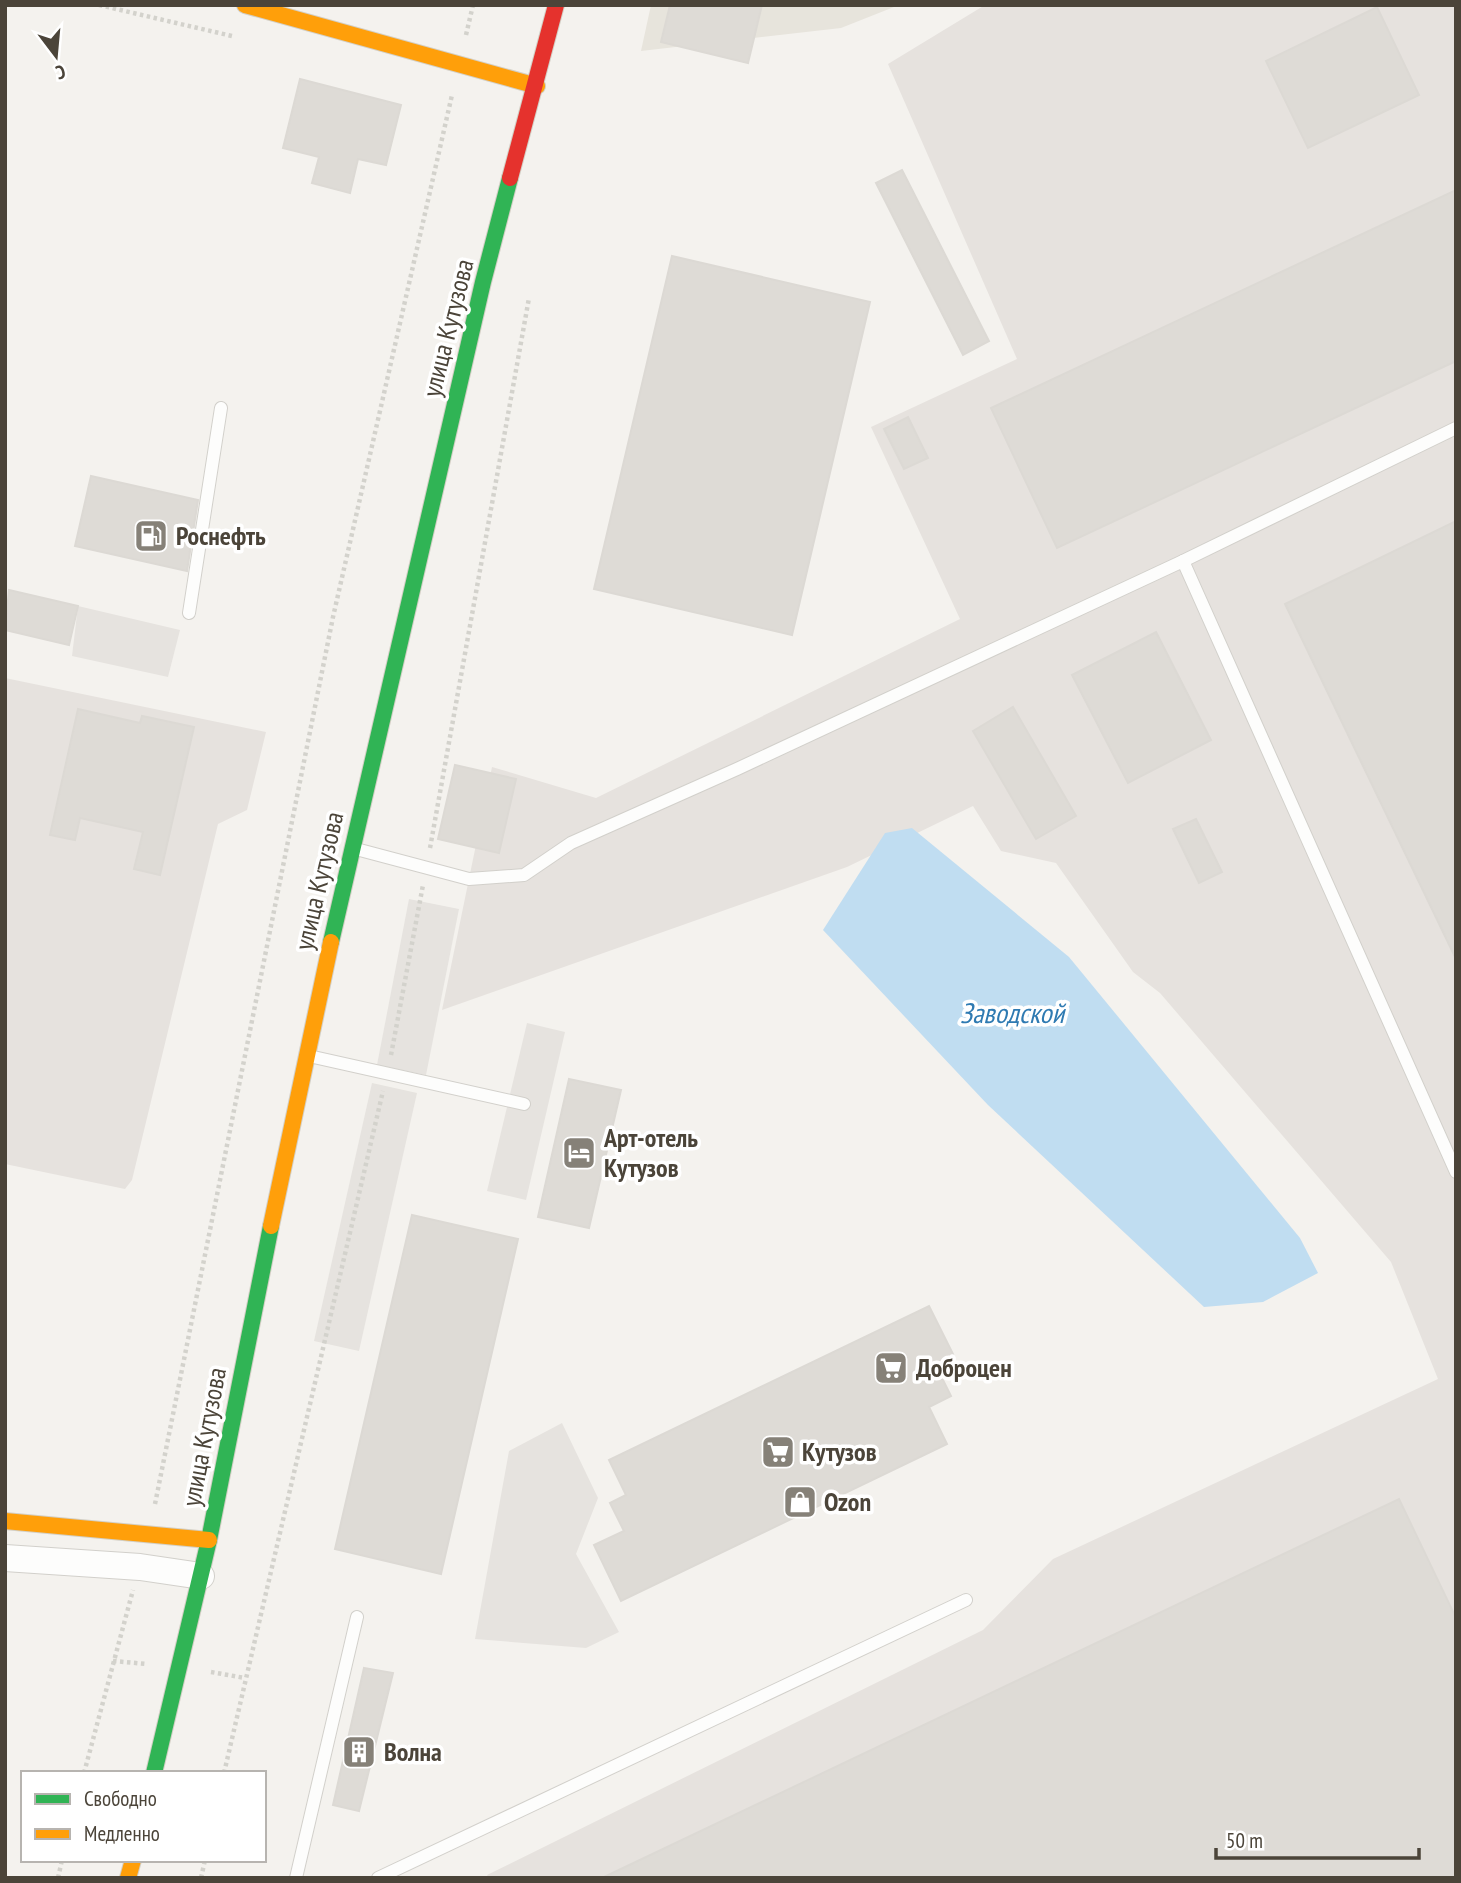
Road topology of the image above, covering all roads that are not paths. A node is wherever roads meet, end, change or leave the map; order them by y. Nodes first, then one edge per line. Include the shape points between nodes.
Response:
1 (245, 5) edge
2 (556, 5) edge
3 (537, 86) junction
4 (221, 408) dead end
5 (1456, 428) edge
6 (1183, 561) junction
7 (189, 613) dead end
8 (352, 848) junction
9 (305, 1055) junction
10 (523, 1104) dead end
11 (1456, 1172) edge
12 (5, 1521) edge
13 (209, 1540) junction
14 (5, 1558) edge
15 (201, 1576) junction
16 (966, 1600) dead end
17 (357, 1617) dead end
18 (154, 1771) edge
19 (296, 1878) edge
20 (378, 1878) edge

1 - 3 main road
2 - 3 main road, улица Кутузова
3 - 8 main road, улица Кутузова via 483,282
4 - 7 lane
5 - 6 lane
6 - 8 lane via 570,843 524,875 469,879
6 - 11 lane
8 - 9 main road, улица Кутузова
9 - 10 lane
9 - 13 main road, улица Кутузова
12 - 13 main road
13 - 15 main road, улица Кутузова
14 - 15 street
15 - 18 main road, улица Кутузова
16 - 20 lane
17 - 19 lane

